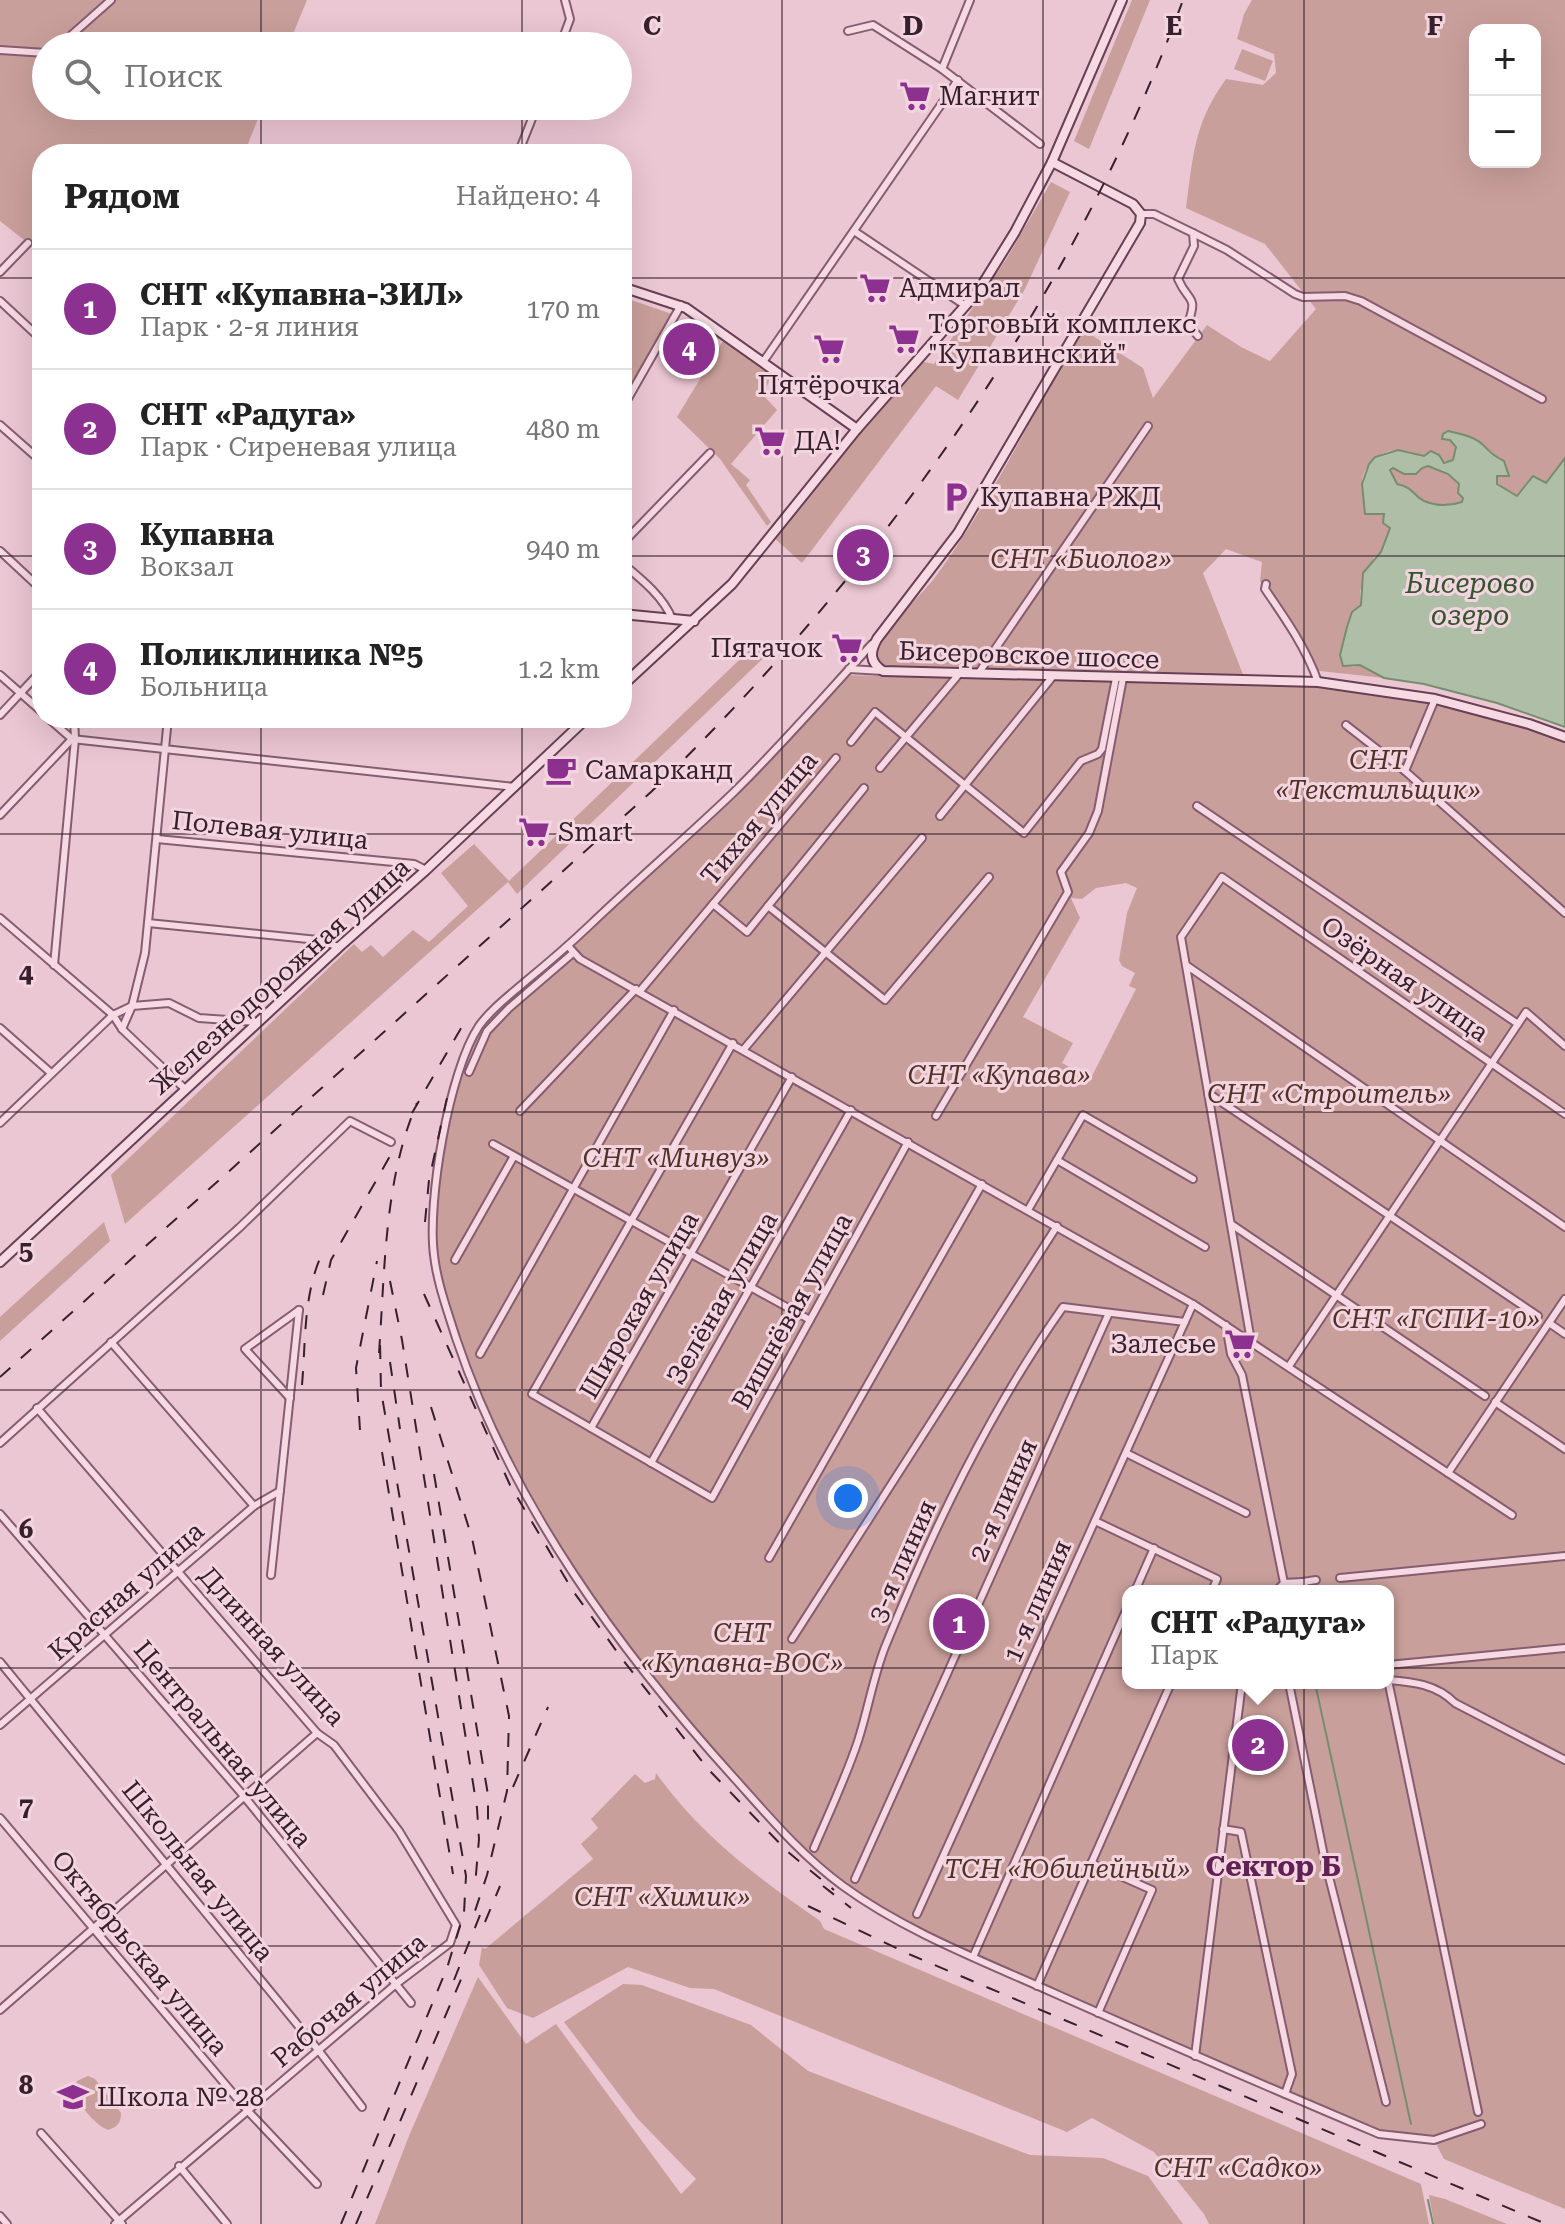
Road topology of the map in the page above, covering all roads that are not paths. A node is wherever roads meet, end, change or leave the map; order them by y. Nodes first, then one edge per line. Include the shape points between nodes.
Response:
1 (111, 0) edge
2 (565, 0) edge
3 (970, 0) edge
4 (1122, 0) edge
5 (848, 31) dead end
6 (75, 32) edge
7 (565, 32) edge
8 (0, 50) edge
9 (32, 52) edge
10 (942, 69) junction
11 (958, 80) junction
12 (531, 120) edge
13 (522, 144) edge
14 (1040, 144) dead end
15 (1052, 162) junction
16 (1141, 214) junction
17 (854, 231) junction
18 (1193, 233) junction
19 (28, 243) dead end
20 (0, 272) edge
21 (632, 290) edge
22 (0, 301) edge
23 (681, 305) junction
24 (966, 306) junction
25 (32, 331) edge
26 (1198, 336) dead end
27 (763, 362) junction
28 (632, 391) edge
29 (1542, 399) dead end
30 (0, 425) edge
31 (1148, 426) dead end
32 (857, 429) junction
33 (32, 453) edge
34 (710, 453) dead end
35 (632, 534) edge
36 (0, 551) edge
37 (632, 573) edge
38 (32, 581) edge
39 (1266, 584) dead end
40 (632, 615) edge
41 (672, 619) junction
42 (694, 621) junction
43 (877, 639) junction
44 (849, 669) junction
45 (883, 671) junction
46 (959, 674) junction
47 (978, 674) junction
48 (0, 675) edge
49 (1053, 676) junction
50 (632, 677) edge
51 (1119, 678) junction
52 (32, 680) edge
53 (1318, 682) junction
54 (20, 693) junction
55 (1435, 699) junction
56 (32, 703) edge
57 (0, 715) edge
58 (1346, 725) dead end
59 (60, 728) edge
60 (74, 728) edge
61 (167, 728) edge
62 (577, 728) edge
63 (1565, 737) edge
64 (906, 738) junction
65 (73, 739) junction
66 (851, 742) dead end
67 (165, 749) junction
68 (836, 758) dead end
69 (880, 768) dead end
70 (1405, 771) junction
71 (965, 785) junction
72 (515, 787) junction
73 (864, 788) dead end
74 (1197, 806) dead end
75 (0, 815) edge
76 (940, 816) dead end
77 (922, 838) dead end
78 (157, 839) junction
79 (426, 870) junction
80 (989, 877) dead end
81 (713, 904) junction
82 (768, 906) junction
83 (1565, 913) edge
84 (0, 918) edge
85 (148, 923) junction
86 (568, 946) junction
87 (339, 947) junction
88 (825, 952) junction
89 (573, 953) junction
90 (1186, 965) junction
91 (54, 966) junction
92 (638, 990) junction
93 (132, 1006) junction
94 (674, 1010) junction
95 (113, 1015) junction
96 (257, 1022) junction
97 (1518, 1024) junction
98 (0, 1028) edge
99 (122, 1029) junction
100 (733, 1043) junction
101 (1565, 1046) edge
102 (744, 1049) junction
103 (1492, 1063) junction
104 (469, 1072) dead end
105 (51, 1073) junction
106 (792, 1077) junction
107 (185, 1089) junction
108 (1208, 1093) junction
109 (851, 1110) junction
110 (520, 1111) dead end
111 (1565, 1114) edge
112 (936, 1116) dead end
113 (0, 1123) edge
114 (1440, 1141) junction
115 (391, 1142) dead end
116 (908, 1142) junction
117 (493, 1144) dead end
118 (514, 1156) junction
119 (1057, 1160) junction
120 (1193, 1179) dead end
121 (982, 1184) junction
122 (573, 1189) junction
123 (1028, 1210) junction
124 (1390, 1216) junction
125 (632, 1222) junction
126 (1231, 1224) junction
127 (1057, 1226) junction
128 (1565, 1227) edge
129 (1205, 1247) dead end
130 (691, 1254) junction
131 (455, 1260) dead end
132 (0, 1262) edge
133 (751, 1287) junction
134 (1336, 1296) junction
135 (1565, 1299) edge
136 (1193, 1304) junction
137 (1109, 1313) junction
138 (1538, 1316) dead end
139 (810, 1320) junction
140 (1185, 1322) junction
141 (1549, 1323) junction
142 (1226, 1325) junction
143 (1565, 1334) edge
144 (1251, 1341) junction
145 (111, 1342) junction
146 (480, 1354) dead end
147 (1289, 1366) junction
148 (1485, 1396) dead end
149 (290, 1398) junction
150 (1495, 1402) junction
151 (37, 1408) junction
152 (591, 1428) junction
153 (0, 1443) edge
154 (1565, 1449) edge
155 (1126, 1453) junction
156 (651, 1463) junction
157 (1448, 1473) junction
158 (280, 1491) junction
159 (254, 1506) junction
160 (1246, 1513) dead end
161 (0, 1514) edge
162 (1512, 1515) dead end
163 (1095, 1521) junction
164 (1154, 1548) junction
165 (1565, 1556) edge
166 (769, 1558) dead end
167 (179, 1572) junction
168 (271, 1575) dead end
169 (1340, 1578) dead end
170 (1316, 1580) dead end
171 (1303, 1582) junction
172 (1284, 1583) joint
173 (1138, 1585) edge
174 (1214, 1585) edge
175 (1304, 1585) edge
176 (1122, 1620) edge
177 (106, 1636) junction
178 (792, 1639) dead end
179 (1565, 1648) edge
180 (264, 1655) dead end
181 (0, 1662) edge
182 (258, 1662) junction
183 (1394, 1664) edge
184 (1394, 1681) edge
185 (1168, 1689) edge
186 (1241, 1689) edge
187 (1290, 1689) edge
188 (1390, 1689) edge
189 (32, 1698) junction
190 (0, 1725) edge
191 (317, 1733) junction
192 (1565, 1760) edge
193 (243, 1795) junction
194 (0, 1818) edge
195 (1223, 1829) junction
196 (814, 1848) dead end
197 (1091, 1863) junction
198 (164, 1864) junction
199 (855, 1879) dead end
200 (917, 1914) dead end
201 (456, 1925) joint
202 (93, 1929) junction
203 (973, 1957) junction
204 (396, 1984) junction
205 (1037, 1986) junction
206 (411, 2003) dead end
207 (0, 2010) edge
208 (1098, 2013) junction
209 (319, 2051) junction
210 (1195, 2056) junction
211 (1285, 2094) junction
212 (1386, 2102) dead end
213 (362, 2107) dead end
214 (247, 2110) junction
215 (1478, 2112) dead end
216 (1481, 2124) dead end
217 (41, 2133) dead end
218 (179, 2166) junction
219 (317, 2184) dead end
220 (0, 2216) edge
221 (118, 2223) edge
222 (7, 2224) edge
223 (227, 2224) edge

1 - 6 street
2 - 7 street via 570,19
3 - 10 street
4 - 15 main road
5 - 10 street via 873,25
8 - 9 street
10 - 11 street
11 - 14 street
11 - 17 street
12 - 13 street
15 - 16 main road via 1133,204
15 - 24 main road via 1004,251
16 - 18 street via 1154,214
16 - 43 main road, Бисеровское шоссе via 958,533
17 - 24 street
17 - 27 street
18 - 26 street via 1194,246 1178,279 1193,302 1188,324
18 - 29 street via 1286,290 1303,297 1361,301
19 - 20 street
21 - 23 main road
22 - 25 street
23 - 27 main road
23 - 28 street
24 - 32 main road
27 - 32 main road
30 - 33 street
31 - 47 street
32 - 42 main road via 773,537
34 - 35 street
36 - 38 street
37 - 41 street
39 - 53 street
40 - 41 main road
41 - 42 main road
42 - 50 main road
43 - 44 street
43 - 45 main road, Бисеровское шоссе via 872,659
44 - 45 street
44 - 86 street via 733,793
45 - 46 main road, Бисеровское шоссе
46 - 47 main road, Бисеровское шоссе
46 - 64 street
47 - 49 main road, Бисеровское шоссе
48 - 54 street
49 - 51 main road, Бисеровское шоссе
49 - 71 street
51 - 53 main road, Бисеровское шоссе
51 - 71 street via 1102,749 1081,761 1024,833
51 - 112 street via 1098,811 1061,872 1068,892
52 - 54 street
53 - 55 main road, Бисеровское шоссе
54 - 56 street
54 - 57 street
55 - 63 main road, Бисеровское шоссе
55 - 70 street
58 - 70 street
59 - 65 street
60 - 65 street
61 - 67 street
62 - 72 main road, Железнодорожная улица
64 - 66 street via 875,712
64 - 69 street
64 - 71 street
65 - 67 street
65 - 75 street
65 - 91 street
67 - 72 street
67 - 78 street
68 - 81 street, Тихая улица
70 - 83 street
71 - 76 street
72 - 79 main road, Железнодорожная улица
73 - 82 street
74 - 97 street
77 - 88 street
78 - 79 street, Полевая улица via 414,864
78 - 85 street
79 - 87 main road, Железнодорожная улица
80 - 88 street via 885,1000
81 - 82 street via 747,932
81 - 92 street, Тихая улица
82 - 88 street
84 - 91 street
85 - 87 street via 318,940
85 - 93 street
86 - 89 street
86 - 203 street via 479,1026 459,1070 432,1214 434,1258 467,1371 535,1510 601,1615 677,1715 810,1859 847,1889
87 - 96 main road, Железнодорожная улица
88 - 102 street
89 - 92 street
89 - 104 street via 487,1031
90 - 103 street, Озёрная улица via 1181,937 1222,877
90 - 108 street
90 - 114 street
91 - 95 street
92 - 94 street
92 - 110 street, Тихая улица
93 - 95 street
93 - 96 street via 169,1003 199,1018
93 - 99 street
94 - 100 street
94 - 122 street
95 - 99 street
95 - 105 street
96 - 107 main road, Железнодорожная улица
97 - 101 street via 1526,1012
97 - 103 street
98 - 105 street
99 - 107 street
100 - 102 street
100 - 125 street
102 - 106 street
103 - 111 street, Озёрная улица
103 - 114 street
105 - 113 street
106 - 109 street
106 - 130 street, Широкая улица
107 - 132 main road, Железнодорожная улица
108 - 124 street
108 - 126 street
109 - 116 street
109 - 133 street, Зелёная улица
114 - 124 street
114 - 128 street
115 - 145 street via 350,1121
116 - 121 street
116 - 139 street, Вишнёвая улица
117 - 118 street
118 - 122 street
118 - 131 street
119 - 120 street via 1083,1115
119 - 123 street
119 - 129 street
121 - 123 street
121 - 166 street
122 - 125 street
122 - 146 street
123 - 127 street
124 - 134 street
124 - 138 street
125 - 130 street
125 - 152 street via 532,1394
126 - 134 street
126 - 144 street
127 - 136 street
127 - 178 street
130 - 133 street
130 - 152 street, Широкая улица
133 - 139 street
133 - 156 street, Зелёная улица
134 - 147 street
134 - 148 street
135 - 141 street
136 - 140 street, 1-я линия
136 - 142 street
137 - 140 street
137 - 196 street, 3-я линия via 1063,1307 1024,1362 921,1560 884,1651 857,1744
137 - 199 street, 2-я линия
139 - 156 street, Вишнёвая улица via 712,1498
140 - 155 street, 1-я линия
141 - 143 street
141 - 150 street
142 - 144 street
142 - 172 street via 1231,1354 1242,1375
144 - 147 street
145 - 151 street
145 - 159 street
147 - 157 street
149 - 149 street via 245,1349 299,1310 297,1324
149 - 158 street
150 - 154 street
150 - 157 street
151 - 153 street
151 - 167 street, Длинная улица
152 - 156 street
155 - 160 street
155 - 163 street, 1-я линия
157 - 162 street
158 - 159 street, Красная улица
158 - 168 street
159 - 167 street, Красная улица
161 - 177 street, Центральная улица
163 - 164 street
163 - 200 street, 1-я линия
164 - 173 street
164 - 174 street via 1217,1579
165 - 169 street
167 - 177 street, Красная улица
167 - 182 street, Длинная улица
170 - 171 street
171 - 172 street
171 - 175 street
176 - 203 street
177 - 189 street, Красная улица
177 - 193 street, Центральная улица
179 - 183 street
180 - 182 street
181 - 189 street, Школьная улица
182 - 191 street, Длинная улица
184 - 192 street via 1428,1685
185 - 197 street
186 - 195 street
187 - 212 street via 1325,1861
188 - 215 street
189 - 190 street, Красная улица
189 - 198 street, Школьная улица
191 - 193 street
191 - 201 street, Длинная улица via 334,1745 399,1831
193 - 198 street
193 - 204 street, Центральная улица
194 - 202 street, Октябрьская улица
195 - 210 street
195 - 211 street via 1241,1832 1292,2074
197 - 205 street
197 - 208 street via 1152,1890
198 - 202 street
198 - 209 street, Школьная улица
201 - 204 street, Рабочая улица via 450,1943
202 - 207 street
202 - 214 street, Октябрьская улица
203 - 205 street
204 - 206 street, Центральная улица
204 - 209 street, Рабочая улица
205 - 208 street
208 - 210 street
209 - 213 street, Школьная улица
209 - 214 street, Рабочая улица
210 - 211 street
211 - 216 street via 1379,2134 1434,2140
214 - 218 street, Рабочая улица
214 - 219 street, Октябрьская улица
217 - 221 street
218 - 221 street, Рабочая улица
218 - 223 street
220 - 222 street

